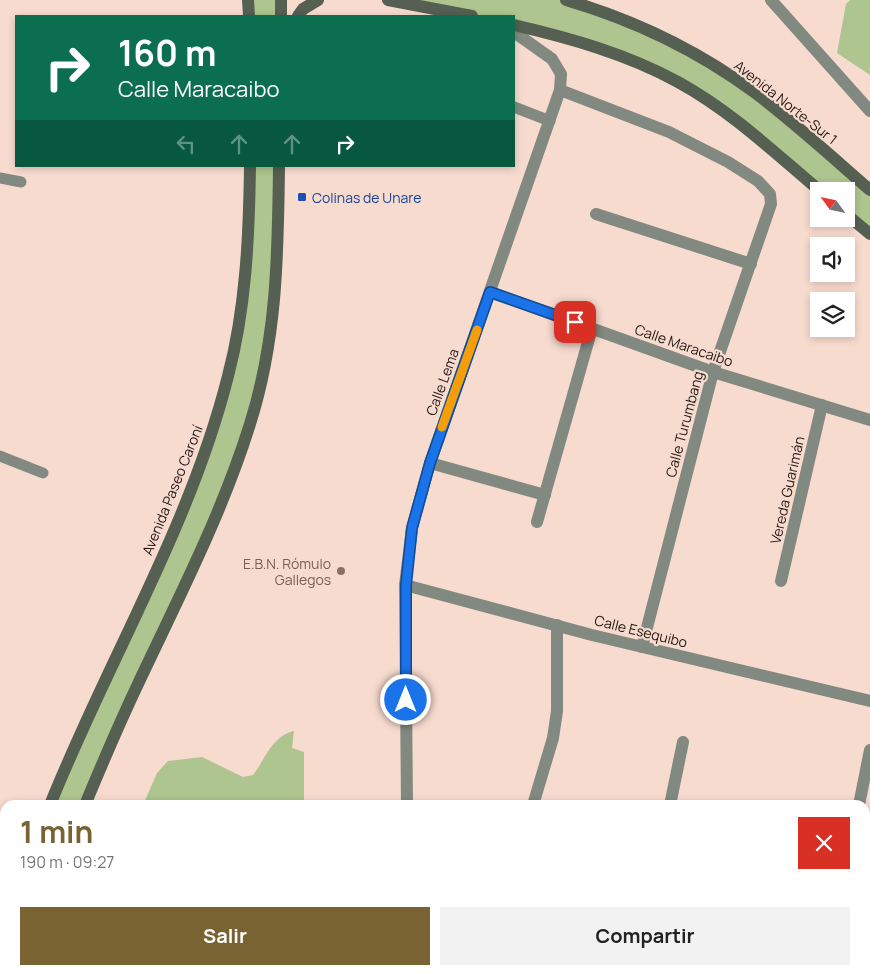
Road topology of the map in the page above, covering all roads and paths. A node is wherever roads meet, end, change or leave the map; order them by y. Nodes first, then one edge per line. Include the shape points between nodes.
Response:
1 (248, 0) edge
2 (281, 0) edge
3 (318, 0) edge
4 (388, 0) edge
5 (566, 0) edge
6 (771, 0) edge
7 (249, 15) edge
8 (280, 15) edge
9 (299, 15) edge
10 (467, 15) edge
11 (515, 25) edge
12 (515, 33) edge
13 (560, 90) junction
14 (515, 107) edge
15 (870, 111) edge
16 (550, 121) junction
17 (250, 167) edge
18 (279, 167) edge
19 (0, 178) edge
20 (21, 182) dead end
21 (810, 183) edge
22 (870, 190) edge
23 (596, 214) dead end
24 (855, 222) edge
25 (870, 234) edge
26 (751, 264) junction
27 (490, 292) junction
28 (592, 328) junction
29 (713, 372) junction
30 (822, 405) junction
31 (870, 420) edge
32 (0, 456) edge
33 (430, 463) junction
34 (43, 473) dead end
35 (545, 495) junction
36 (537, 522) dead end
37 (781, 581) dead end
38 (406, 585) junction
39 (557, 625) junction
40 (642, 647) junction
41 (870, 701) edge
42 (683, 742) dead end
43 (870, 750) edge
44 (52, 800) edge
45 (87, 800) edge
46 (407, 800) edge
47 (534, 800) edge
48 (671, 800) edge
49 (860, 800) edge

1 - 7 street
2 - 8 street
3 - 9 street
4 - 10 street
5 - 22 street, Avenida Norte-Sur 1 via 628,22 698,55 754,92
6 - 15 street
11 - 21 street via 579,41 678,82 733,119
12 - 13 street, Calle Lema via 552,59 561,74
13 - 16 street, Calle Lema
13 - 26 street, Calle Turumbang via 668,132 758,181 770,194 771,204
14 - 16 lane
16 - 27 street, Calle Lema
17 - 44 street, Avenida Paseo Caroní via 245,277 229,374 218,413 185,506
18 - 45 street via 278,269 267,350 250,423 214,519
19 - 20 lane
23 - 26 street
24 - 25 street
26 - 29 street, Calle Turumbang
27 - 28 street, Calle Maracaibo
27 - 33 street, Calle Lema
28 - 29 street, Calle Maracaibo
28 - 35 street
29 - 30 street, Calle Maracaibo
29 - 40 street, Calle Turumbang
30 - 31 street, Calle Maracaibo
30 - 37 street, Vereda Guarimán
32 - 34 lane
33 - 35 street
33 - 38 street, Calle Lema via 412,528
35 - 36 street
38 - 39 street, Calle Esequibo
38 - 46 street, Calle Lema
39 - 40 street, Calle Esequibo
39 - 47 street via 557,711 553,738
40 - 41 street, Calle Esequibo
42 - 48 street
43 - 49 street

